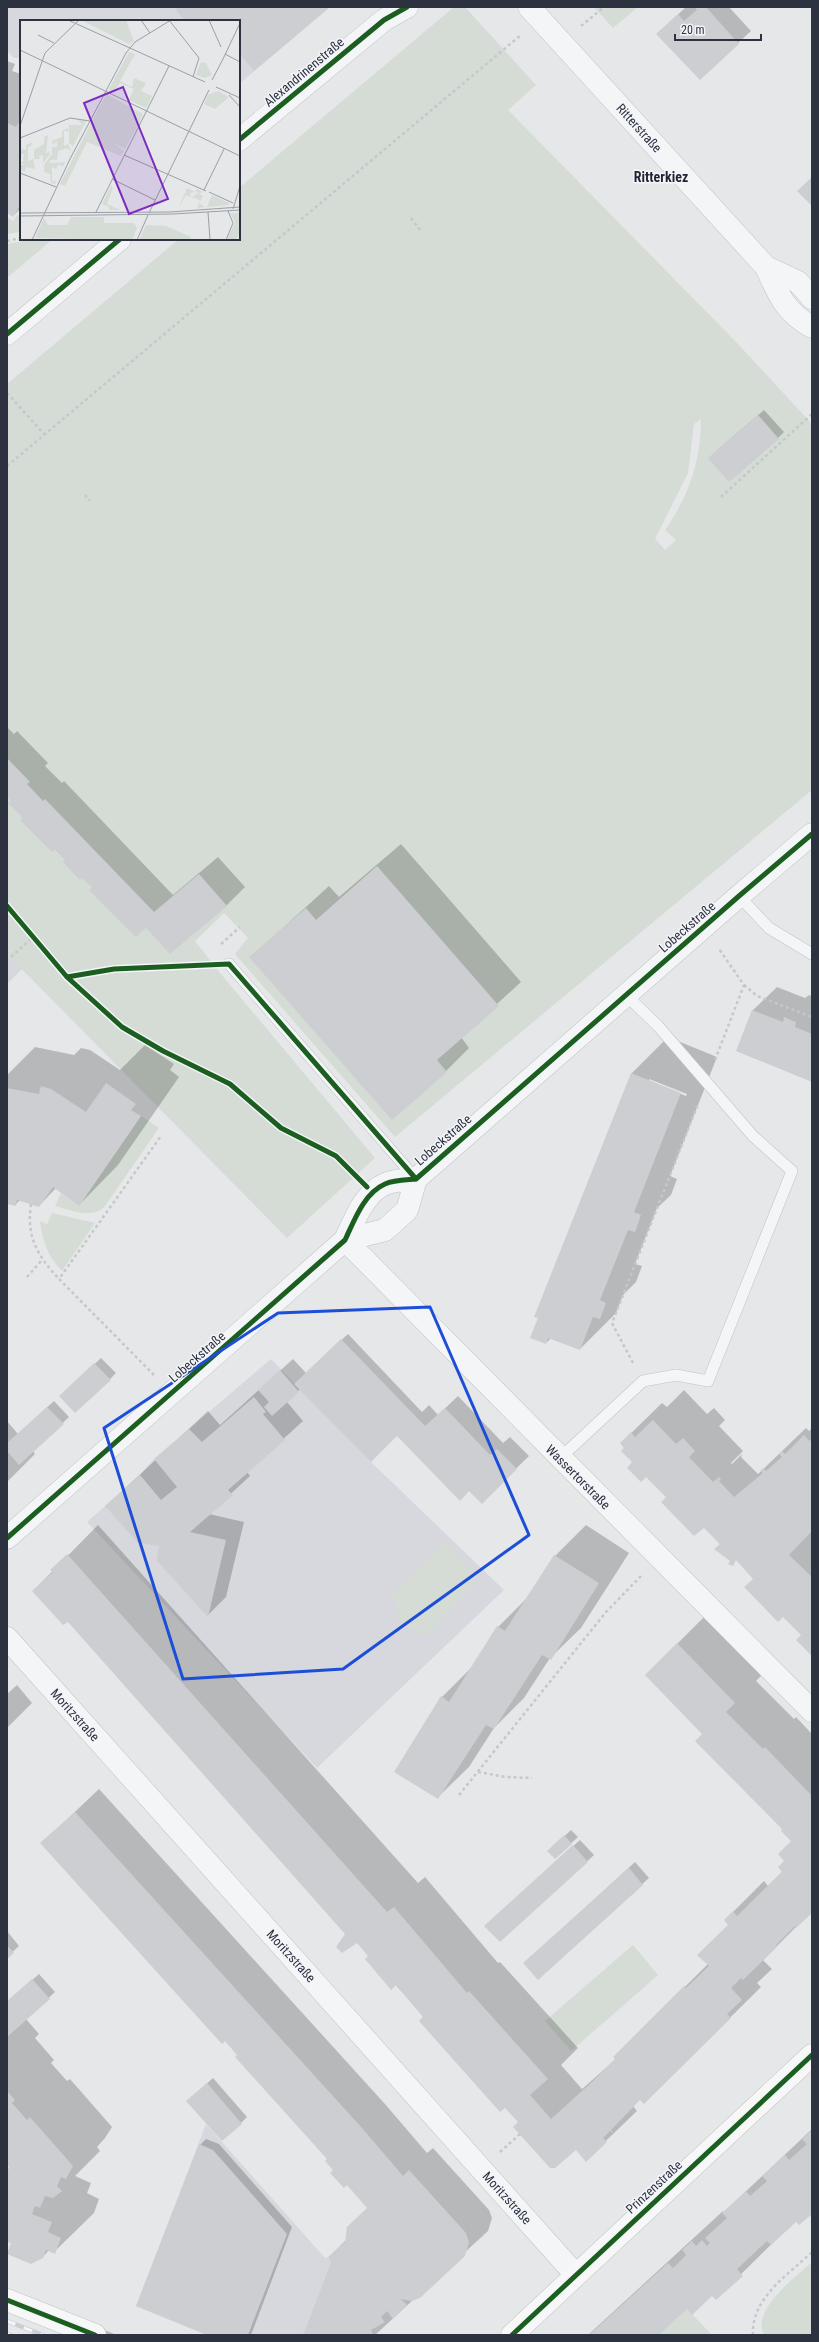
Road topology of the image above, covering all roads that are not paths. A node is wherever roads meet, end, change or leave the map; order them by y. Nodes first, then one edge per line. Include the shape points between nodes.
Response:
1 (407, 7) edge
2 (388, 13) edge
3 (534, 13) edge
4 (240, 139) edge
5 (119, 240) edge
6 (766, 267) junction
7 (812, 298) edge
8 (812, 328) edge
9 (7, 334) edge
10 (812, 834) edge
11 (739, 896) junction
12 (812, 954) edge
13 (229, 964) dead end
14 (626, 995) junction
15 (416, 1179) junction
16 (345, 1240) junction
17 (559, 1459) junction
18 (7, 1538) edge
19 (7, 1638) edge
20 (812, 1711) edge
21 (812, 2055) edge
22 (575, 2274) junction
23 (7, 2300) edge
24 (95, 2335) edge
25 (512, 2335) edge

1 - 2 street, Alexandrinenstraße
2 - 4 street, Alexandrinenstraße
3 - 6 street, Ritterstraße
5 - 9 street
6 - 7 street, Ritterstraße via 798,282
6 - 8 street, Ritterstraße via 780,299 800,320
10 - 11 street, Lobeckstraße
11 - 12 lane via 769,928
11 - 14 street, Lobeckstraße
13 - 15 lane
14 - 15 street, Lobeckstraße
14 - 17 lane via 658,1026 753,1136 792,1171 708,1381 676,1375 643,1381
15 - 16 street, Lobeckstraße via 384,1184 379,1188 362,1204
15 - 16 street, Lobeckstraße via 407,1210 390,1226 385,1230
16 - 17 street, Wassertorstraße
16 - 18 street, Lobeckstraße
17 - 20 street, Wassertorstraße
19 - 22 street, Moritzstraße
21 - 22 main road, Prinzenstraße
22 - 25 main road, Prinzenstraße
23 - 24 main road

